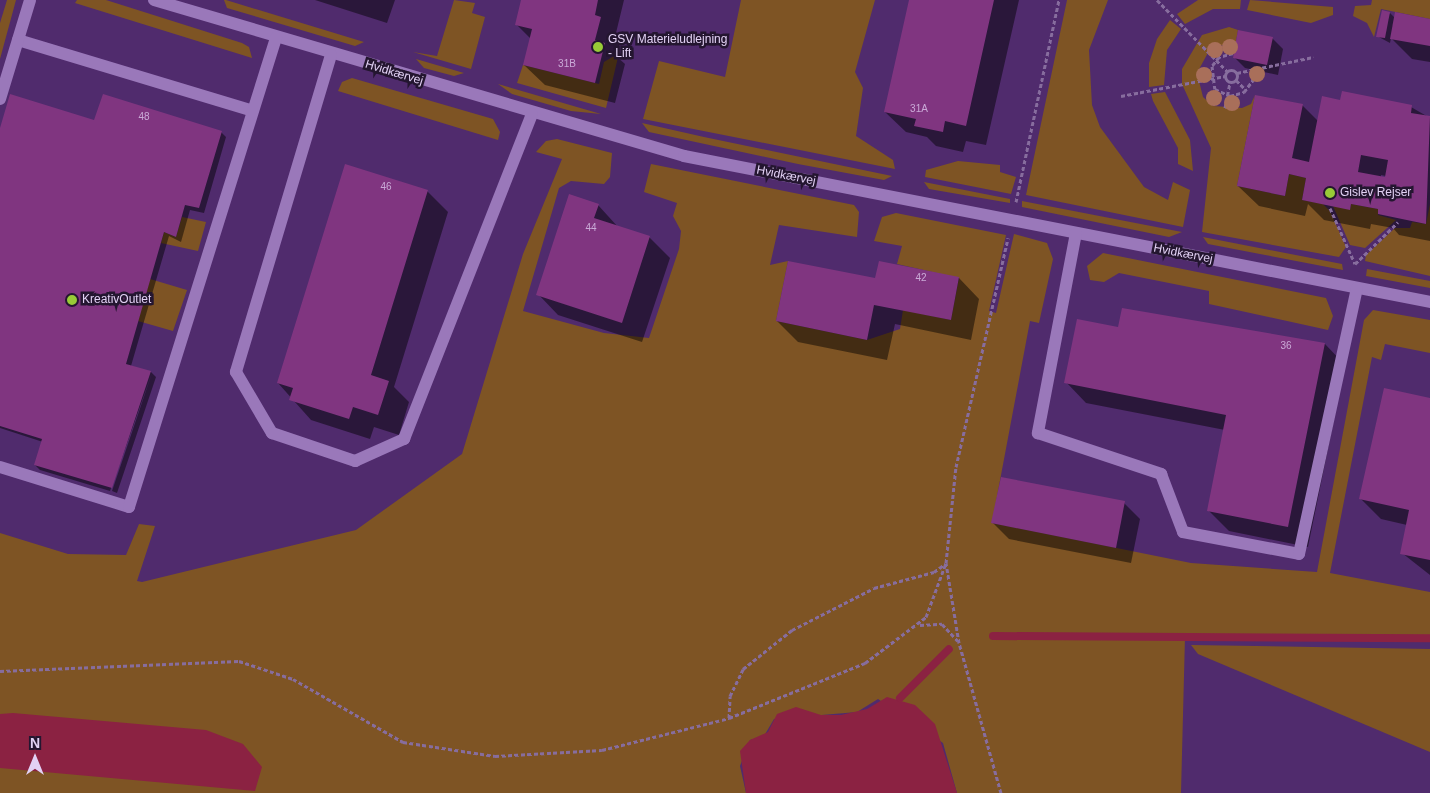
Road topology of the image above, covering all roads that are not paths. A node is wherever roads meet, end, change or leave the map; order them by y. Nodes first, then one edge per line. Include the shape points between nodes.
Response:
1 (30, 0) edge
2 (162, 1) edge
3 (276, 37) junction
4 (18, 40) junction
5 (331, 55) junction
6 (0, 99) edge
7 (253, 111) junction
8 (532, 114) junction
9 (1076, 232) junction
10 (1357, 288) junction
11 (1430, 302) edge
12 (0, 467) edge

1 - 4 street
2 - 3 street, Hvidkærvej
3 - 5 street, Hvidkærvej
3 - 7 street
4 - 6 street
4 - 7 street
5 - 8 street, Hvidkærvej
5 - 8 street via 236,372 272,433 355,461 404,439
7 - 12 street via 129,507
8 - 9 street, Hvidkærvej via 684,156
9 - 10 street, Hvidkærvej
9 - 10 street via 1038,433 1161,474 1182,532 1299,554
10 - 11 street, Hvidkærvej

